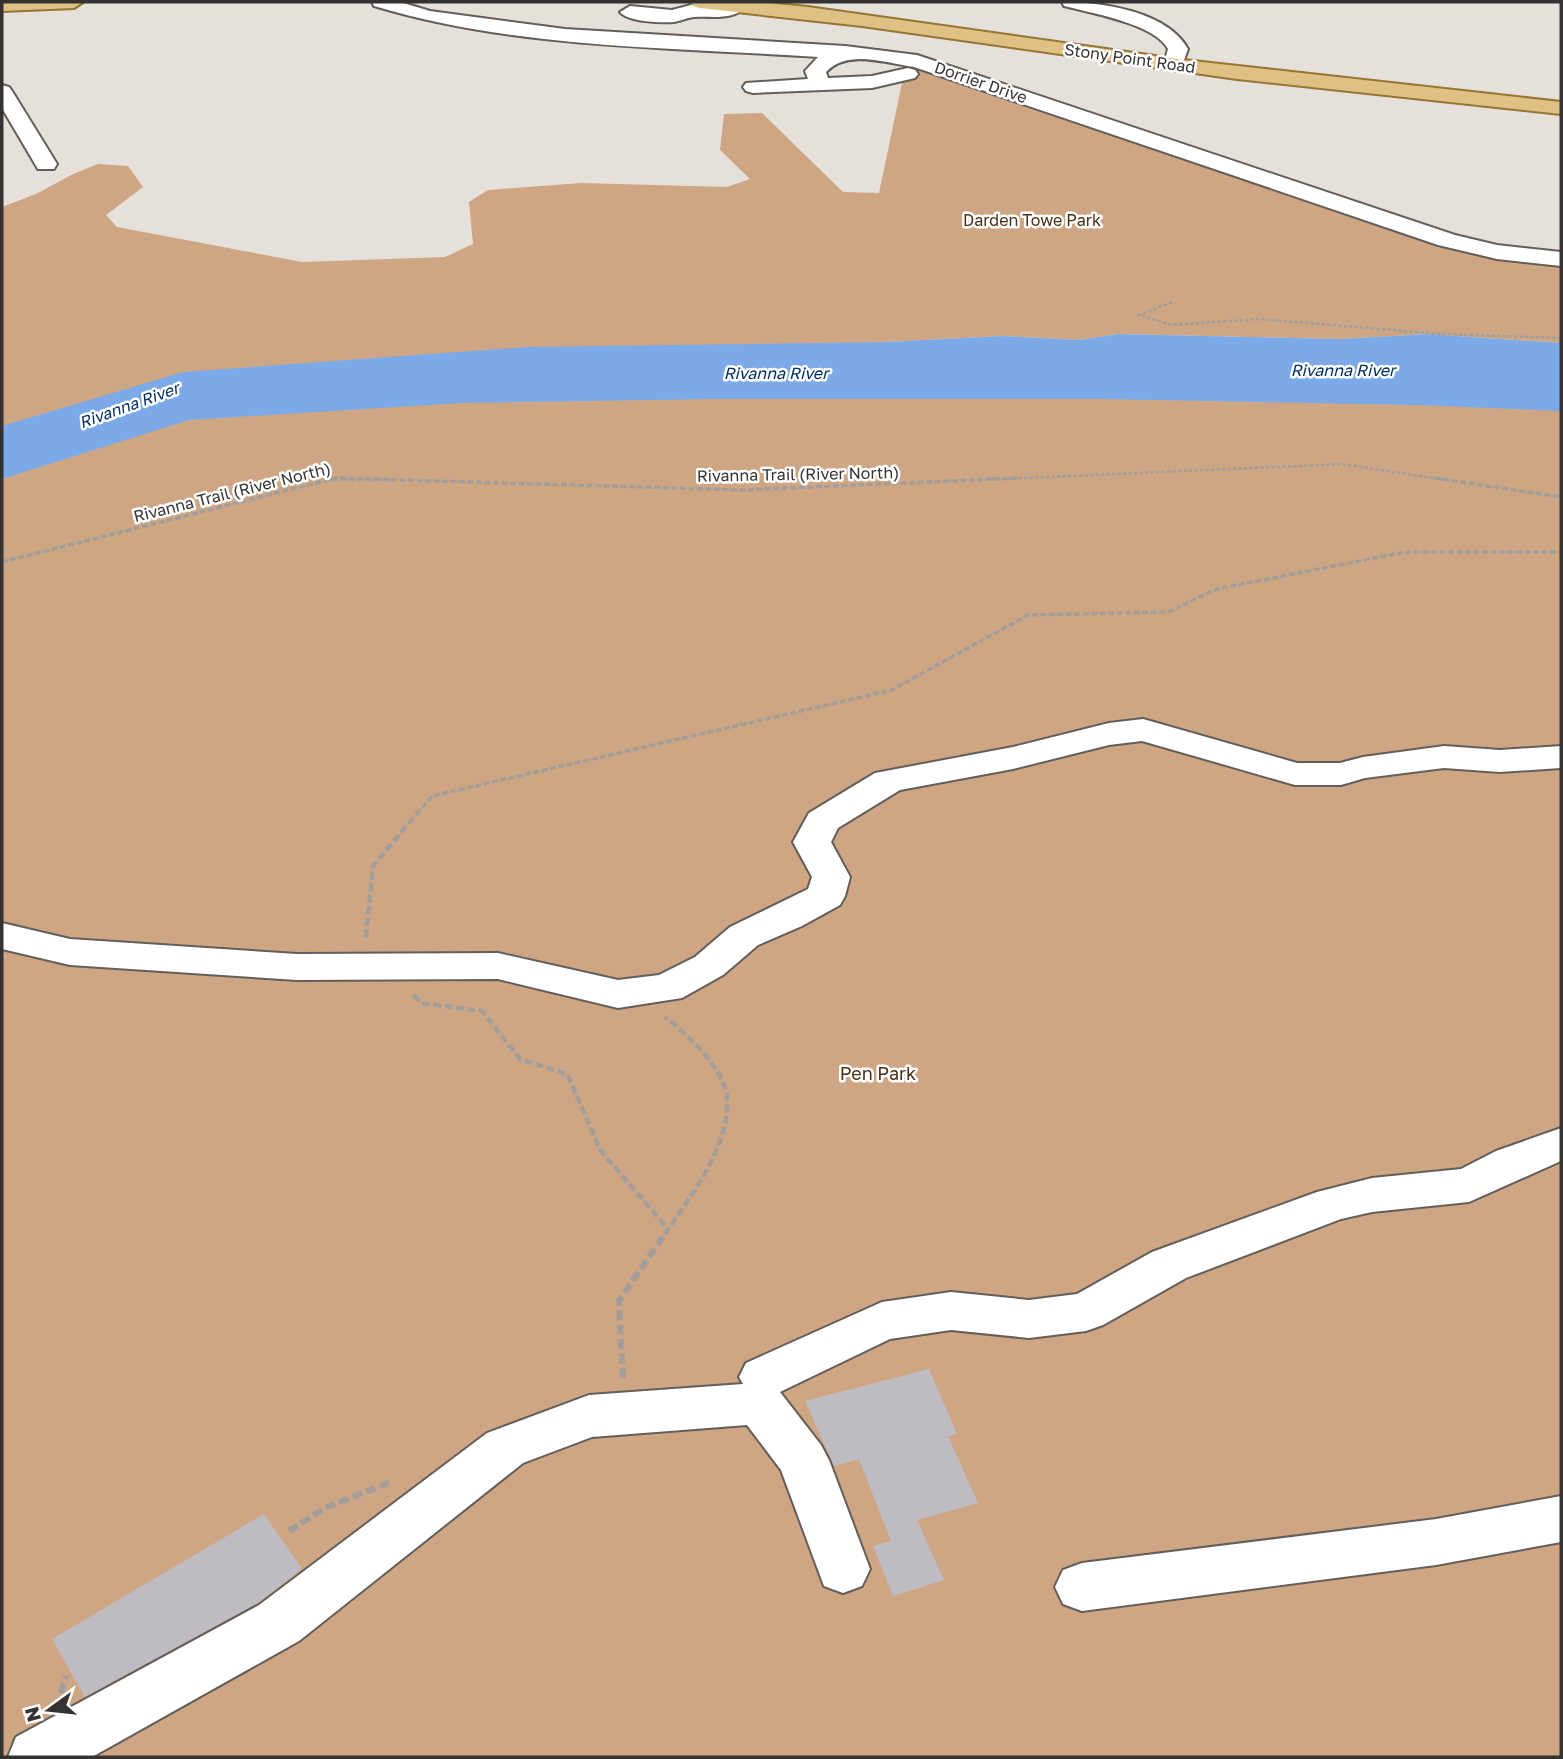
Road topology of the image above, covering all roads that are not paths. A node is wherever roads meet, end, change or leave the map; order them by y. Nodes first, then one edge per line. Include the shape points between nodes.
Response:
1 (74, 2) edge
2 (381, 2) edge
3 (700, 2) edge
4 (1071, 2) edge
5 (2, 5) edge
6 (738, 5) junction
7 (629, 12) dead end
8 (677, 21) junction
9 (862, 35) dead end
10 (665, 42) junction
11 (845, 52) junction
12 (825, 61) junction
13 (777, 62) dead end
14 (1174, 65) junction
15 (908, 74) dead end
16 (820, 85) junction
17 (753, 87) dead end
18 (2, 91) edge
19 (1561, 108) edge
20 (46, 164) dead end
21 (1561, 259) edge
22 (1561, 757) edge
23 (2, 936) edge
24 (1561, 1144) edge
25 (764, 1377) dead end
26 (1561, 1519) edge
27 (843, 1569) dead end
28 (1082, 1587) dead end
29 (37, 1757) edge

1 - 5 main road
2 - 10 street, Dorrier Drive via 463,21
3 - 6 main road, Stony Point Road
4 - 14 street via 1162,32 1177,45
6 - 8 street via 725,11 691,11
6 - 14 main road, Stony Point Road
7 - 8 street
8 - 9 street via 843,41
8 - 10 street
10 - 11 street, Dorrier Drive
11 - 12 street
11 - 21 street, Dorrier Drive via 897,57 942,68 1447,240 1497,252
12 - 13 street
12 - 16 street via 815,71
14 - 19 main road, Stony Point Road
15 - 16 street
16 - 17 street
18 - 20 street
22 - 23 street via 1500,761 1444,757 1341,774 1295,774 1143,730 888,781 822,821 812,842 831,877 826,896 789,918 744,936 709,966 668,988 618,995 498,966 297,967 70,952
24 - 25 street via 1469,1185 1372,1195 1333,1204 1168,1265 1086,1312 1029,1319 951,1311 882,1321
26 - 28 street via 1436,1542
27 - 29 street via 803,1461 760,1403 589,1416 505,1448 279,1623

